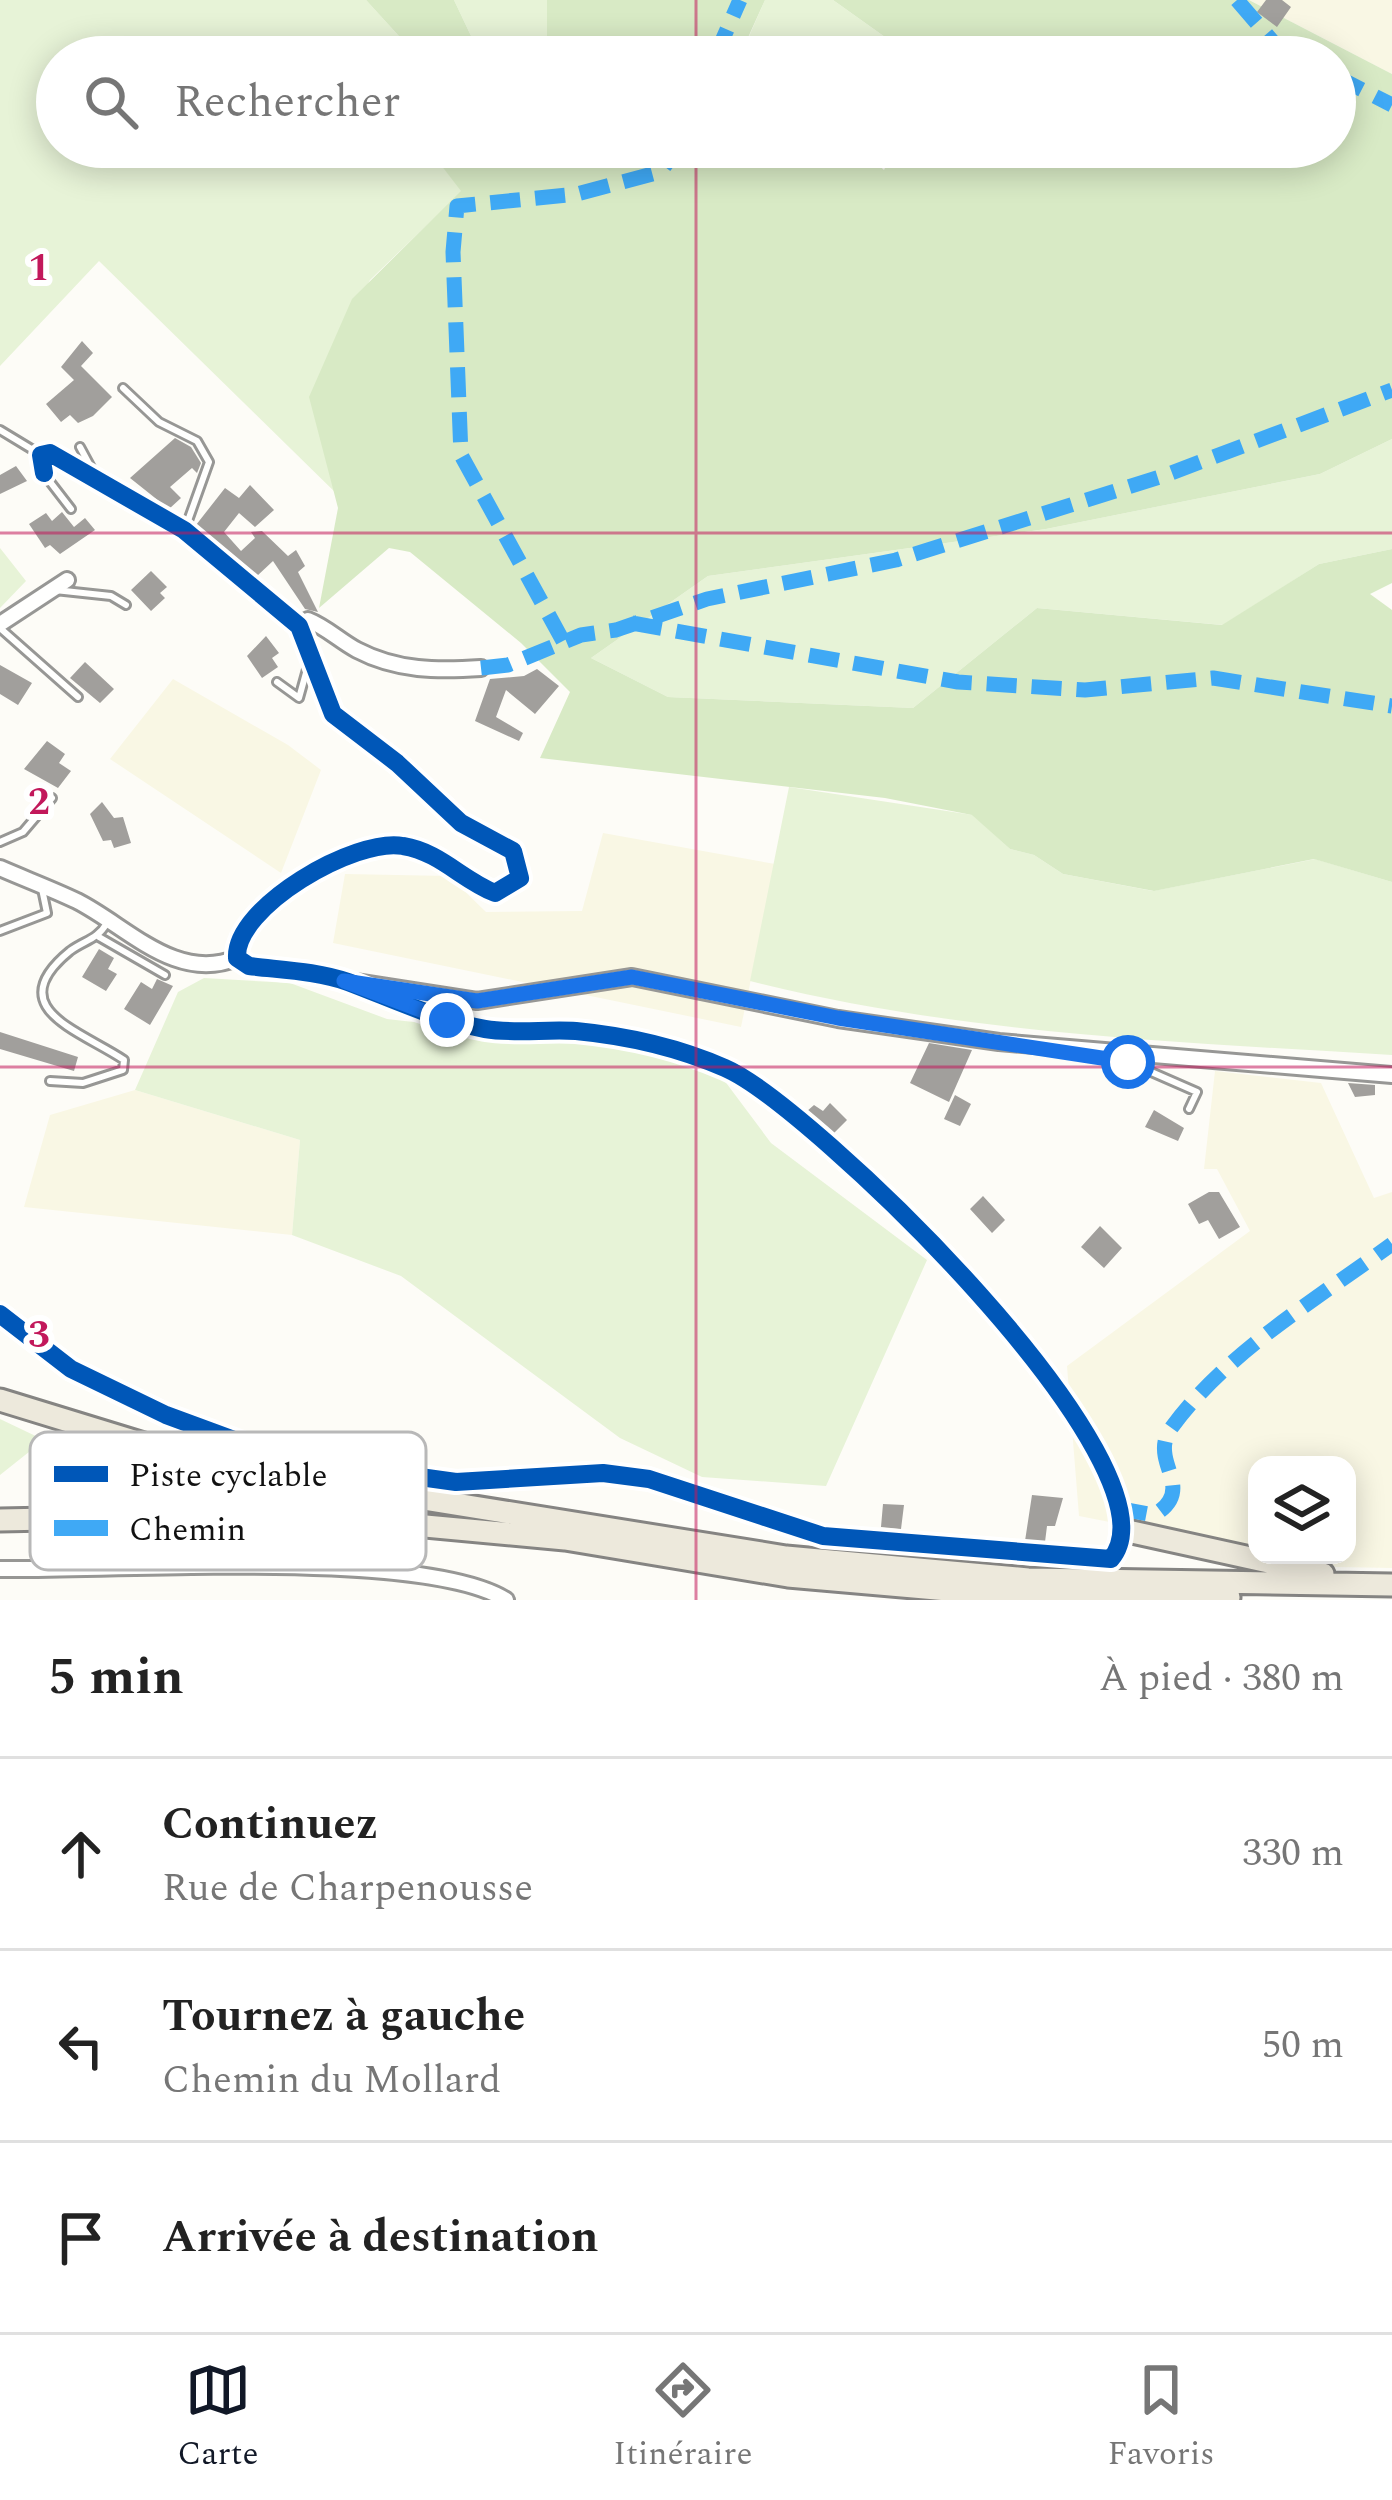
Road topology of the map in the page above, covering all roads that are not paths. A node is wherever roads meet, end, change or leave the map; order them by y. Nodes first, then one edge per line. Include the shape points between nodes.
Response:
1 (123, 388) dead end
2 (0, 430) edge
3 (80, 447) dead end
4 (41, 455) junction
5 (44, 473) joint
6 (98, 482) junction
7 (71, 509) dead end
8 (184, 530) junction
9 (60, 585) joint
10 (126, 605) dead end
11 (0, 626) edge
12 (299, 626) junction
13 (311, 652) junction
14 (481, 668) dead end
15 (277, 682) dead end
16 (78, 697) dead end
17 (52, 798) dead end
18 (0, 842) edge
19 (0, 868) edge
20 (41, 886) junction
21 (108, 920) junction
22 (0, 931) edge
23 (99, 937) junction
24 (237, 958) junction
25 (165, 975) dead end
26 (344, 981) junction
27 (1114, 1055) junction
28 (1392, 1075) edge
29 (50, 1081) dead end
30 (1189, 1109) dead end
31 (0, 1314) edge
32 (0, 1400) edge
33 (97, 1432) edge
34 (212, 1432) edge
35 (426, 1478) edge
36 (426, 1500) edge
37 (426, 1516) edge
38 (30, 1519) edge
39 (0, 1520) edge
40 (426, 1526) edge
41 (1123, 1530) junction
42 (565, 1539) junction
43 (337, 1570) edge
44 (1364, 1584) junction
45 (1392, 1585) edge
46 (1392, 1596) edge
47 (506, 1600) edge

1 - 8 lane via 159,422 196,441 209,461
2 - 4 lane
3 - 6 lane
4 - 5 street
4 - 6 street
5 - 7 lane
6 - 8 street
8 - 12 street
9 - 10 lane
9 - 11 street
11 - 16 lane
12 - 13 street
12 - 14 street via 308,620 356,650 403,666
13 - 15 lane via 299,698
13 - 24 street via 333,715 461,823 513,850 520,878 495,893 420,850 359,850 251,918
17 - 18 lane via 23,832
19 - 20 street
20 - 21 street
20 - 22 lane via 47,913
21 - 23 lane
21 - 24 street via 169,959
23 - 25 lane
23 - 29 lane via 72,950 34,989 64,1029 124,1060 123,1070 83,1084
24 - 26 street
26 - 27 street via 477,1001 632,977 838,1018
26 - 41 street via 447,1020 624,1037 748,1078 969,1278 1083,1426 1109,1475
27 - 28 street
27 - 30 lane via 1197,1092
31 - 34 street via 71,1369
32 - 33 main road
35 - 41 street via 603,1473 649,1479 823,1536 1004,1553 1111,1559
36 - 44 main road via 867,1567 1028,1579
37 - 42 main road
38 - 39 main road
40 - 42 main road
41 - 44 main road
42 - 46 main road via 788,1576 993,1594
43 - 47 street via 436,1576
44 - 45 main road

